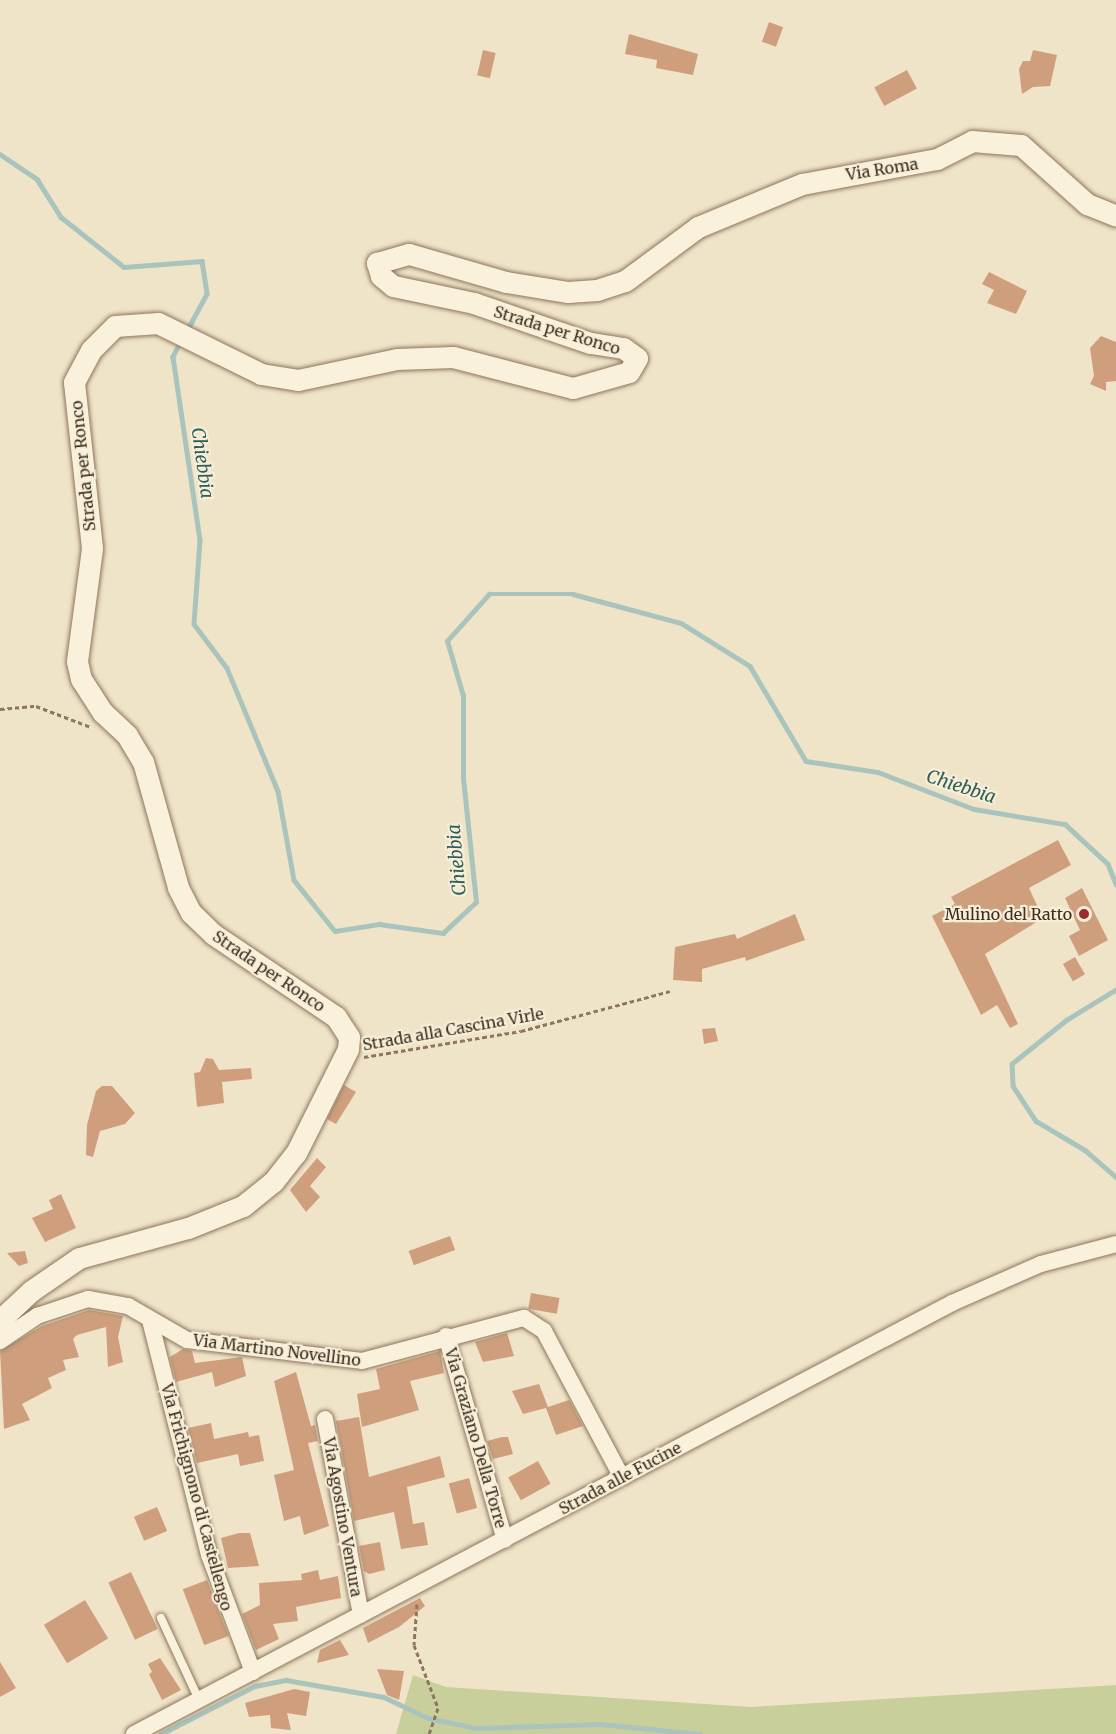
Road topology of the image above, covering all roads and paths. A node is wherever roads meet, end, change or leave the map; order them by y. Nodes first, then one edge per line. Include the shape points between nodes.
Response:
1 (1116, 216) edge
2 (698, 227) joint
3 (0, 709) edge
4 (99, 731) dead end
5 (670, 991) dead end
6 (344, 1060) junction
7 (1116, 1244) edge
8 (0, 1320) edge
9 (150, 1320) junction
10 (446, 1336) junction
11 (0, 1341) edge
12 (325, 1419) dead end
13 (621, 1476) junction
14 (505, 1540) junction
15 (418, 1586) junction
16 (361, 1615) junction
17 (161, 1618) dead end
18 (253, 1672) junction
19 (199, 1700) junction
20 (430, 1732) edge
21 (134, 1734) edge

1 - 2 street, Via Roma via 1087,204 1021,145 999,140 972,141 937,159 901,168 802,184
2 - 6 street, Strada per Ronco via 625,281 597,290 568,292 506,282 409,254 377,262 381,276 393,286 474,303 590,343 623,348 637,358 629,372 604,381 573,388 453,357 397,359 297,380 261,374 158,323 115,327 91,350 74,382 92,548 76,661 81,679 103,713 127,735 143,762 178,887 191,913 213,934 336,1017 349,1037
3 - 4 path via 36,706
5 - 6 path, Strada alla Cascina Virle via 521,1031
6 - 8 street, Strada per Ronco via 296,1153 273,1182 243,1206 188,1228 79,1258 31,1291
7 - 13 street, Strada alle Fucine via 1041,1264 952,1303
9 - 10 street, Via Martino Novellino via 186,1340 362,1361
9 - 11 street, Via Martino Novellino via 128,1306 88,1299 37,1316
9 - 18 street, Via Frichignono di Castellengo via 209,1555
10 - 13 street, Via Martino Novellino via 524,1318 533,1322 544,1331
10 - 14 street, Via Graziano Della Torre
12 - 16 street, Via Agostino Ventura
13 - 14 street, Strada alle Fucine
14 - 15 street, Strada alle Fucine
15 - 16 street, Strada alle Fucine
15 - 20 path via 414,1645 438,1708
16 - 18 street, Strada alle Fucine
17 - 19 lane
18 - 19 street, Strada alle Fucine
19 - 21 street, Strada alle Fucine

